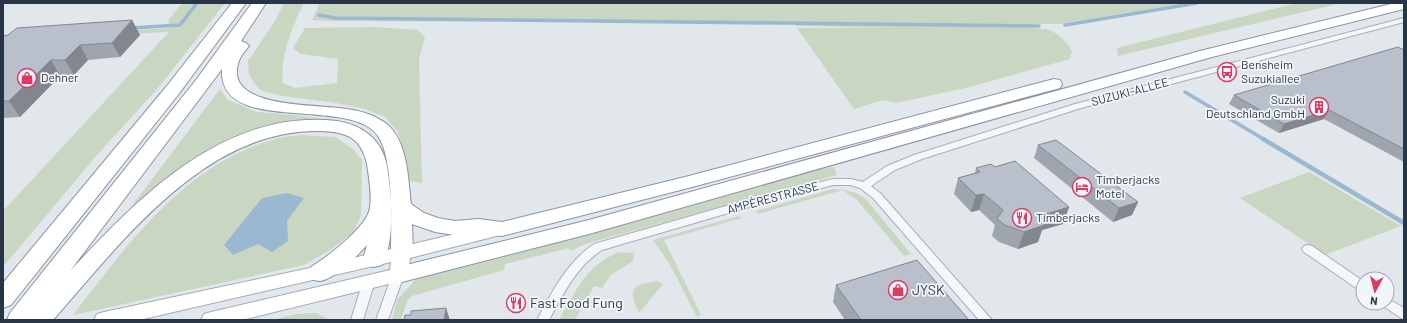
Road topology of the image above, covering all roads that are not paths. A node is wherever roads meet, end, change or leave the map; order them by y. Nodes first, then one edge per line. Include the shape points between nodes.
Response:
1 (239, 3) edge
2 (259, 3) edge
3 (1370, 3) edge
4 (1404, 5) edge
5 (1404, 20) edge
6 (246, 23) junction
7 (864, 186) junction
8 (401, 207) junction
9 (379, 210) junction
10 (502, 229) junction
11 (1308, 249) dead end
12 (402, 253) junction
13 (374, 259) junction
14 (319, 273) junction
15 (398, 275) junction
16 (368, 281) junction
17 (1355, 281) edge
18 (3, 299) edge
19 (1395, 309) edge
20 (1404, 315) edge
21 (19, 320) edge
22 (39, 320) edge
23 (104, 320) edge
24 (211, 320) edge
25 (357, 320) edge
26 (382, 320) edge
27 (543, 320) edge
28 (986, 320) edge

1 - 18 highway via 172,91
2 - 6 highway
3 - 10 highway via 1181,49 700,179
4 - 15 highway via 1206,54 604,223
5 - 7 street, SUZUKI-ALLEE via 1078,106 918,157 891,168
6 - 8 highway via 245,38 230,63 230,79 234,89 259,103 348,114 358,116 376,126 390,139 393,148
6 - 21 highway
7 - 27 street, AMPÈRESTRASSE via 851,182 833,182 598,247 587,253 579,262
7 - 28 street, AMPÈRESTRASSE via 877,196
8 - 10 highway via 417,218 435,225
8 - 12 highway
9 - 13 highway via 379,239
9 - 14 highway via 372,226 358,242
9 - 22 highway via 378,169 375,157 361,136 354,132 317,125 292,127 247,139 194,167 164,191 127,225
10 - 12 main road
11 - 17 street
12 - 13 main road
12 - 15 main road
13 - 14 main road
13 - 16 main road
14 - 23 main road
15 - 16 main road
15 - 26 street
16 - 24 main road
16 - 25 street
19 - 20 street

